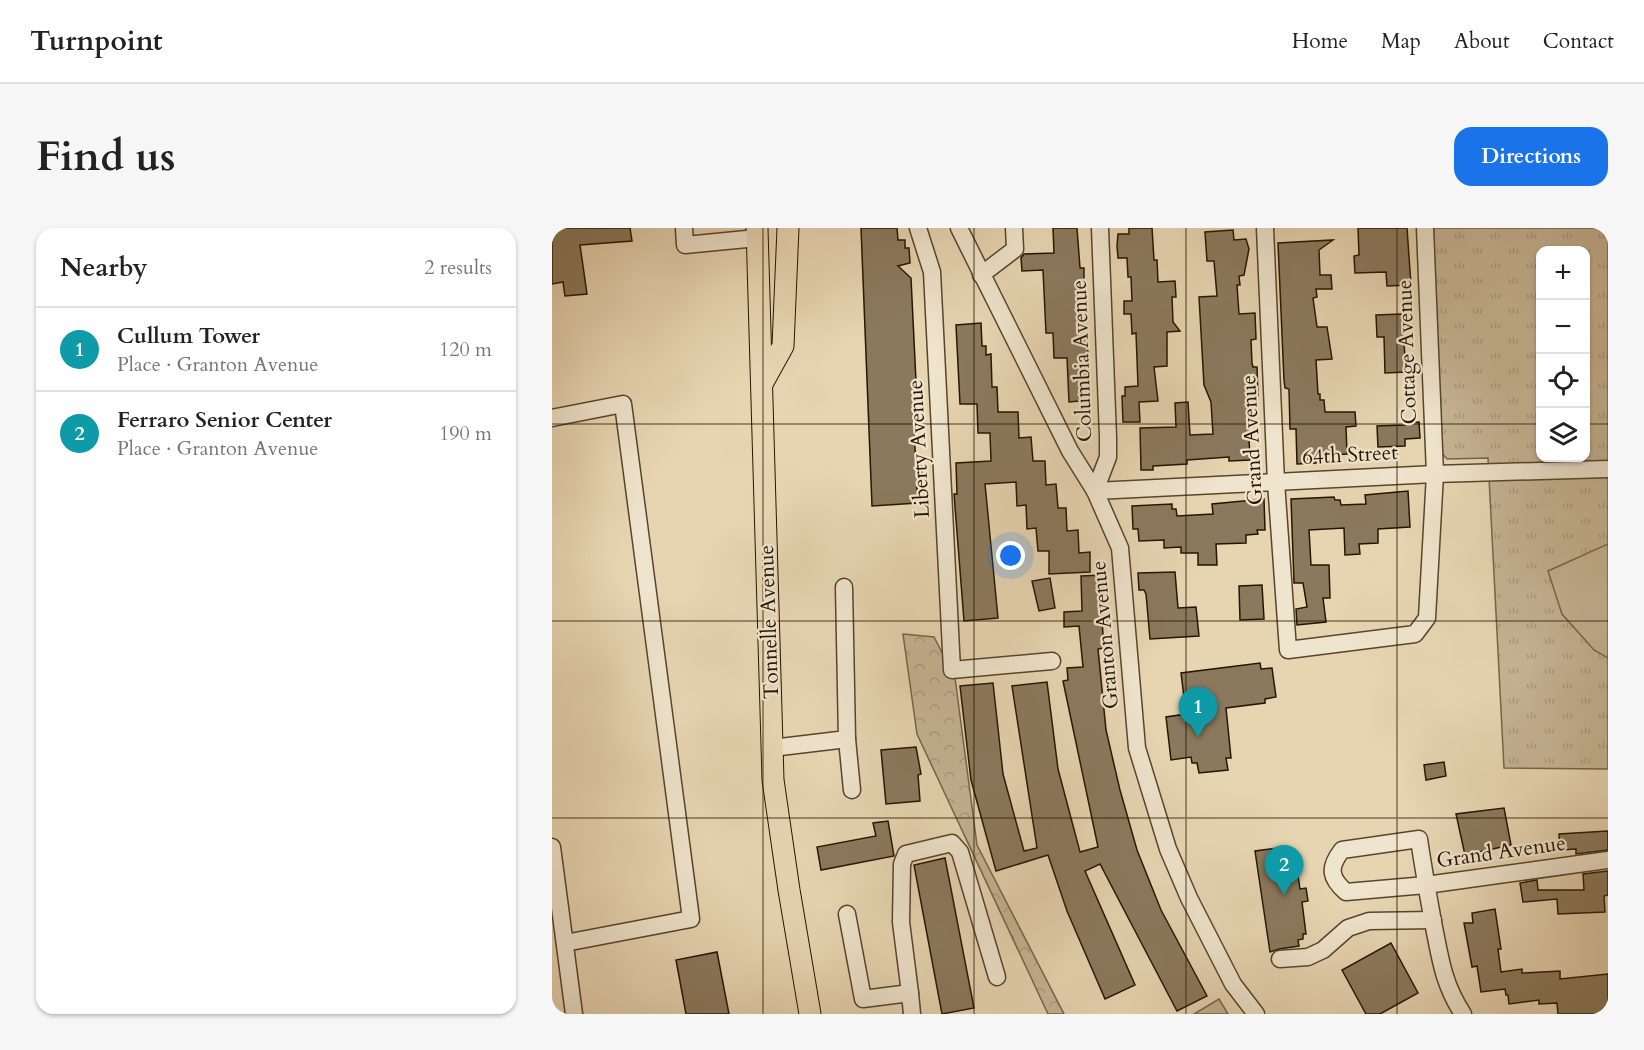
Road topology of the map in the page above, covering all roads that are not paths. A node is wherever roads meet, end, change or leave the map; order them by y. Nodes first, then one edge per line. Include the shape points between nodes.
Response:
1 (684, 228) edge
2 (788, 228) edge
3 (918, 228) edge
4 (959, 228) edge
5 (1014, 228) edge
6 (1100, 228) edge
7 (1265, 228) edge
8 (1425, 228) edge
9 (757, 233) edge
10 (981, 275) junction
11 (762, 384) junction
12 (552, 418) edge
13 (1608, 470) edge
14 (1435, 474) junction
15 (1276, 482) junction
16 (1095, 491) junction
17 (844, 587) dead end
18 (1288, 650) joint
19 (1052, 661) dead end
20 (848, 739) junction
21 (772, 748) junction
22 (852, 790) dead end
23 (552, 847) edge
24 (1608, 860) edge
25 (1426, 885) junction
26 (847, 914) dead end
27 (1433, 920) junction
28 (565, 944) junction
29 (1280, 959) dead end
30 (997, 978) dead end
31 (910, 993) junction
32 (574, 1014) edge
33 (810, 1014) edge
34 (912, 1014) edge
35 (1256, 1014) edge
36 (1463, 1014) edge

1 - 9 street via 685,245
2 - 11 main road via 783,346
3 - 19 street, Liberty Avenue via 932,272 952,670
4 - 10 street, Granton Avenue
5 - 10 street via 1015,249
6 - 16 street, Columbia Avenue via 1108,457
7 - 15 street, Grand Avenue
8 - 14 street, Cottage Avenue
9 - 11 main road, Tonnelle Avenue
10 - 16 street, Granton Avenue via 1070,451
11 - 21 main road, Tonnelle Avenue
12 - 28 street via 623,404 691,919
13 - 14 street, 64th Street
14 - 15 street, 64th Street
14 - 18 street, Cottage Avenue via 1426,618 1415,634
15 - 16 street, 64th Street
15 - 18 street, Grand Avenue
16 - 35 street, Granton Avenue via 1120,548 1137,748 1168,849 1233,984
17 - 20 street
20 - 21 street
20 - 22 street
21 - 33 main road, Tonnelle Avenue via 774,789
23 - 28 street
24 - 25 street, Grand Avenue
25 - 25 street via 1419,839 1342,850 1333,868 1334,881 1346,892
25 - 27 street, Grand Avenue
26 - 31 street via 862,999
27 - 29 street via 1369,921 1348,928 1323,950 1308,957
27 - 36 street, Grand Avenue via 1443,975
28 - 32 street
30 - 31 street via 960,852 952,843 906,854 902,864 902,921
31 - 34 street

